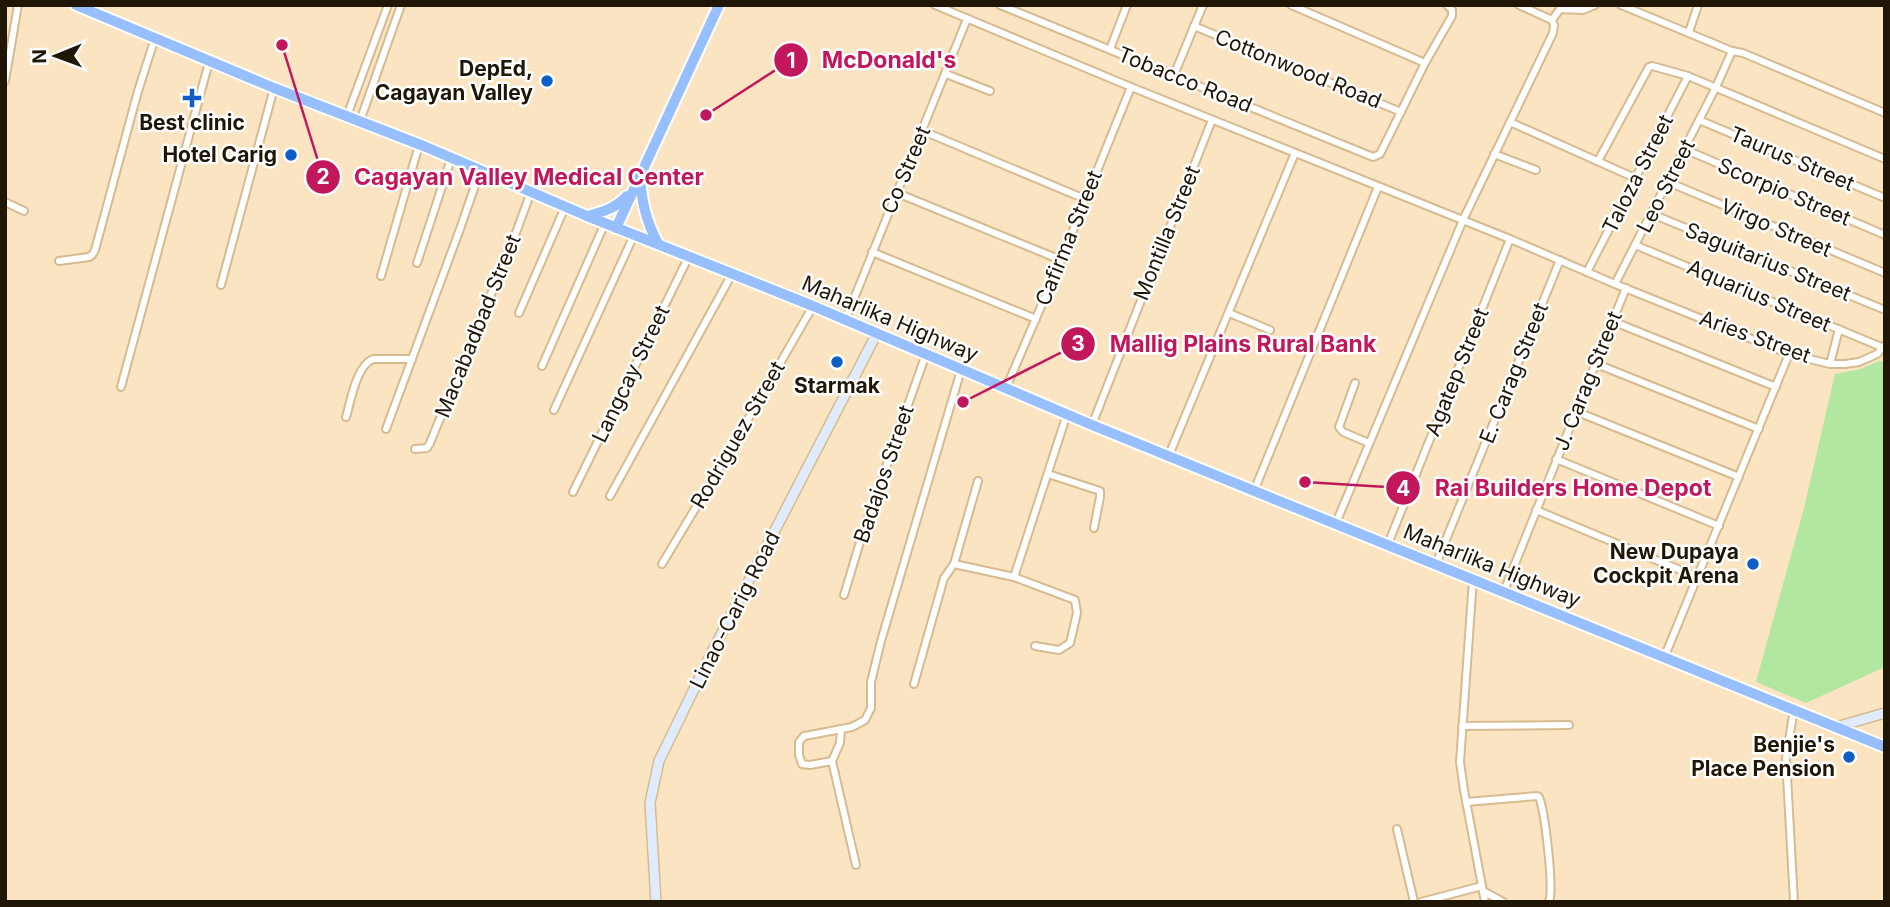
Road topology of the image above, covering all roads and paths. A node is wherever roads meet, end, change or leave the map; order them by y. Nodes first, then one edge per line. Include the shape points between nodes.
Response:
1 (18, 5) edge
2 (76, 5) edge
3 (388, 5) edge
4 (401, 5) edge
5 (719, 5) edge
6 (935, 5) edge
7 (1000, 5) edge
8 (1127, 5) edge
9 (1203, 5) edge
10 (1291, 5) edge
11 (1447, 5) edge
12 (1519, 5) edge
13 (1595, 5) edge
14 (1621, 5) edge
15 (1698, 5) edge
16 (96, 9) edge
17 (967, 19) junction
18 (1552, 20) junction
19 (1194, 26) junction
20 (1689, 32) junction
21 (155, 38) junction
22 (1110, 49) junction
23 (1732, 51) junction
24 (209, 62) junction
25 (1425, 63) junction
26 (6, 72) edge
27 (946, 74) junction
28 (1174, 75) junction
29 (1688, 76) junction
30 (5, 81) edge
31 (1131, 87) junction
32 (1716, 87) junction
33 (274, 88) junction
34 (990, 91) dead end
35 (1401, 112) junction
36 (1885, 113) edge
37 (347, 116) junction
38 (1212, 120) junction
39 (1699, 120) junction
40 (360, 121) junction
41 (1510, 122) junction
42 (923, 131) junction
43 (419, 145) junction
44 (1684, 149) junction
45 (1295, 153) junction
46 (1494, 154) junction
47 (451, 159) junction
48 (1885, 159) edge
49 (1598, 161) junction
50 (1536, 170) dead end
51 (480, 171) junction
52 (640, 174) junction
53 (1635, 178) junction
54 (1668, 183) junction
55 (635, 186) junction
56 (1378, 187) junction
57 (531, 191) junction
58 (897, 193) junction
59 (1885, 198) edge
60 (1085, 199) junction
61 (5, 202) edge
62 (565, 207) junction
63 (24, 211) dead end
64 (1652, 214) junction
65 (587, 216) junction
66 (1462, 220) junction
67 (605, 223) junction
68 (616, 228) junction
69 (634, 235) junction
70 (1885, 235) edge
71 (1510, 239) junction
72 (658, 244) junction
73 (1635, 245) junction
74 (872, 252) junction
75 (689, 256) junction
76 (1061, 260) junction
77 (1560, 260) junction
78 (59, 261) dead end
79 (416, 263) dead end
80 (1587, 272) junction
81 (1885, 273) edge
82 (732, 274) junction
83 (381, 276) dead end
84 (1615, 284) junction
85 (221, 285) dead end
86 (1626, 288) junction
87 (813, 306) junction
88 (1885, 310) edge
89 (519, 313) dead end
90 (1228, 313) junction
91 (1036, 319) junction
92 (845, 321) junction
93 (1612, 321) junction
94 (1839, 329) junction
95 (1270, 330) dead end
96 (877, 334) junction
97 (1884, 346) edge
98 (926, 354) junction
99 (1790, 354) junction
100 (412, 359) junction
101 (1594, 363) junction
102 (1830, 363) junction
103 (542, 366) dead end
104 (961, 370) junction
105 (1355, 383) dead end
106 (121, 387) dead end
107 (1776, 387) junction
108 (1006, 388) junction
109 (554, 410) dead end
110 (1575, 411) junction
111 (1067, 414) junction
112 (346, 417) dead end
113 (1092, 425) junction
114 (386, 429) dead end
115 (1759, 429) junction
116 (1369, 443) junction
117 (415, 449) dead end
118 (1168, 455) junction
119 (1556, 459) junction
120 (1048, 474) junction
121 (1739, 477) junction
122 (978, 481) dead end
123 (1254, 491) junction
124 (573, 492) dead end
125 (610, 496) dead end
126 (1536, 510) junction
127 (1336, 523) junction
128 (1719, 526) junction
129 (1094, 528) dead end
130 (1389, 545) junction
131 (662, 564) dead end
132 (954, 564) junction
133 (1436, 564) junction
134 (1014, 577) junction
135 (1698, 577) junction
136 (1473, 579) junction
137 (1504, 592) junction
138 (844, 595) dead end
139 (1035, 646) dead end
140 (1664, 658) junction
141 (914, 684) dead end
142 (1794, 709) junction
143 (1885, 713) edge
144 (1569, 725) dead end
145 (1462, 726) junction
146 (1836, 727) junction
147 (841, 729) junction
148 (1885, 747) edge
149 (832, 761) junction
150 (1466, 802) junction
151 (1397, 829) dead end
152 (856, 865) dead end
153 (1483, 889) junction
154 (656, 902) edge
155 (1415, 902) edge
156 (1422, 902) edge
157 (1485, 902) edge
158 (1503, 902) edge
159 (1549, 902) edge
160 (1794, 902) edge

1 - 26 street
2 - 16 highway, Maharlika Highway
3 - 37 street
4 - 40 street
5 - 52 highway
6 - 17 street, Aries Street
7 - 22 street, Tobacco Road
8 - 22 street
9 - 19 street
10 - 25 street
11 - 25 street via 1452,16
12 - 18 street
13 - 18 street via 1583,10 1560,9
14 - 20 street
15 - 20 street
16 - 21 highway, Maharlika Highway
17 - 27 street, Co Street
17 - 31 street, Aries Street
18 - 41 street via 1553,33
19 - 28 street
19 - 35 street, Cottonwood Road
20 - 23 street
21 - 24 highway, Maharlika Highway
21 - 78 street via 95,250 89,257
22 - 28 street, Tobacco Road
23 - 32 street, Leo Street
23 - 36 street
24 - 33 highway, Maharlika Highway
24 - 106 street
25 - 35 street
26 - 30 street
27 - 34 street
27 - 42 street, Co Street
28 - 35 street, Tobacco Road via 1368,156 1380,154
29 - 32 street
29 - 49 street via 1649,67
29 - 53 street, Taloza Street
31 - 38 street, Aries Street
31 - 60 street, Cafirma Street
32 - 39 street, Leo Street
32 - 48 street
33 - 37 highway, Maharlika Highway
33 - 85 street
37 - 40 highway, Maharlika Highway
38 - 45 street, Aries Street
38 - 113 street, Montilla Street
39 - 44 street, Leo Street
39 - 59 street, Taurus Street
40 - 43 highway, Maharlika Highway
41 - 46 street
41 - 49 street
42 - 58 street, Co Street
42 - 60 street
43 - 47 highway, Maharlika Highway
43 - 83 street
44 - 54 street, Leo Street
44 - 70 street, Scorpio Street
45 - 56 street, Aries Street
45 - 90 street
46 - 50 street
46 - 66 street
47 - 51 highway, Maharlika Highway
47 - 79 street
49 - 53 street
51 - 57 highway, Maharlika Highway
51 - 100 street
52 - 55 highway
52 - 72 highway via 646,218
53 - 80 street, Taloza Street
54 - 64 street, Leo Street
54 - 81 street, Virgo Street
55 - 65 highway via 619,205
55 - 68 highway
56 - 66 street, Aries Street
56 - 123 street
57 - 62 highway, Maharlika Highway
57 - 117 street, Macabadbad Street via 434,435 427,448
58 - 74 street, Co Street
58 - 76 street
60 - 76 street, Cafirma Street
61 - 63 street
62 - 65 highway, Maharlika Highway
62 - 89 street
64 - 73 street, Leo Street
64 - 88 street, Saguitarius Street
65 - 67 highway, Maharlika Highway
66 - 71 street, Aries Street
66 - 116 street
67 - 68 highway, Maharlika Highway
67 - 103 street
68 - 69 highway, Maharlika Highway
69 - 72 highway, Maharlika Highway
69 - 109 street
71 - 77 street, Aries Street
71 - 130 street, Agatep Street
72 - 75 highway, Maharlika Highway
73 - 84 street, Leo Street
73 - 94 street, Aquarius Street
74 - 91 street
74 - 92 street, Co Street
75 - 82 highway, Maharlika Highway
75 - 124 street, Langcay Street
76 - 91 street, Cafirma Street
77 - 80 street, Aries Street
77 - 133 street, E. Carag Street
80 - 84 street, Aries Street
82 - 87 highway, Maharlika Highway
82 - 125 street
84 - 86 street, Aries Street
86 - 93 street, J. Carag Street
86 - 99 street, Aries Street
87 - 92 highway, Maharlika Highway
87 - 131 street, Rodriguez Street
90 - 95 street
90 - 118 street
91 - 108 street, Cafirma Street
92 - 96 highway, Maharlika Highway
93 - 101 street, J. Carag Street
93 - 107 street
94 - 97 street, Aquarius Street
94 - 102 street
96 - 98 highway, Maharlika Highway
96 - 154 main road, Linao-Carig Road via 659,761 650,803
97 - 102 street, Aries Street via 1859,362
98 - 104 highway, Maharlika Highway
98 - 138 street, Badajos Street
99 - 102 street, Aries Street
99 - 107 street
100 - 112 street via 367,362
100 - 114 street
101 - 110 street, J. Carag Street
101 - 115 street
104 - 108 highway, Maharlika Highway
104 - 147 street via 878,653 871,711 861,723
105 - 116 street via 1339,427
107 - 115 street
108 - 111 highway, Maharlika Highway
110 - 119 street, J. Carag Street
110 - 121 street
111 - 113 highway, Maharlika Highway
111 - 120 street
113 - 118 highway, Maharlika Highway
115 - 121 street
116 - 127 street
118 - 123 highway, Maharlika Highway
119 - 126 street, J. Carag Street
119 - 128 street
120 - 129 street via 1100,491
120 - 134 street
121 - 128 street
122 - 132 street
123 - 127 highway, Maharlika Highway
126 - 135 street
126 - 137 street, J. Carag Street
127 - 130 highway, Maharlika Highway
128 - 135 street
130 - 133 highway, Maharlika Highway
132 - 134 street
132 - 141 street via 944,578
133 - 136 highway, Maharlika Highway
134 - 139 street via 1077,603 1070,643 1059,650
135 - 140 street
136 - 137 highway, Maharlika Highway
136 - 145 street
137 - 140 highway, Maharlika Highway
140 - 142 highway, Maharlika Highway
142 - 146 highway, Maharlika Highway
142 - 160 street via 1786,758
143 - 146 main road
144 - 145 street
145 - 150 street via 1460,762
146 - 148 highway, Maharlika Highway
147 - 149 street
147 - 149 street via 810,734 799,742 802,764
149 - 152 street
150 - 153 street
150 - 159 street via 1539,797
151 - 155 street
153 - 156 street
153 - 157 street
153 - 158 street

